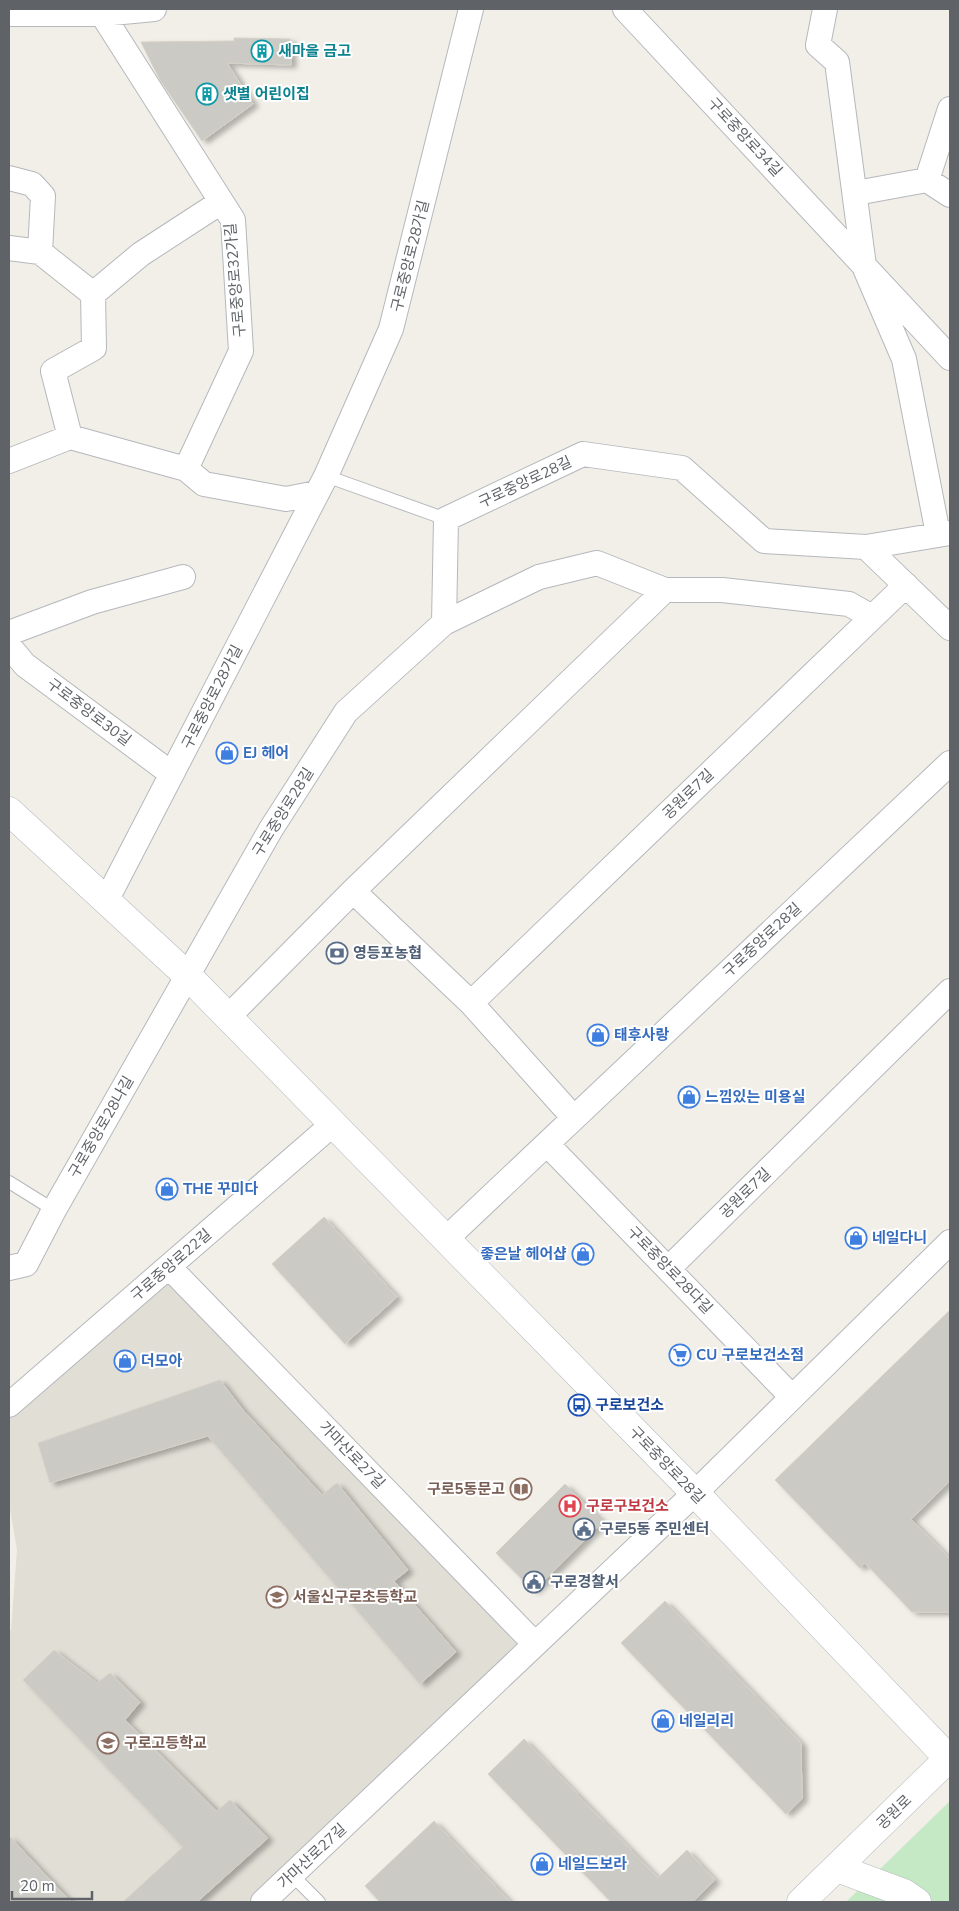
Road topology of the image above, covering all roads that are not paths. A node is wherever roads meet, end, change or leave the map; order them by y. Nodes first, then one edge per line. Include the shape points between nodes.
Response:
1 (154, 9) edge
2 (472, 9) edge
3 (625, 9) edge
4 (825, 9) edge
5 (9, 14) edge
6 (102, 14) junction
7 (950, 109) edge
8 (9, 178) edge
9 (927, 180) junction
10 (856, 193) junction
11 (950, 195) edge
12 (221, 202) junction
13 (9, 248) edge
14 (40, 252) junction
15 (864, 266) junction
16 (93, 294) junction
17 (950, 358) edge
18 (70, 437) junction
19 (9, 461) edge
20 (186, 469) junction
21 (322, 485) junction
22 (446, 519) junction
23 (944, 534) edge
24 (866, 546) junction
25 (183, 577) dead end
26 (906, 585) junction
27 (665, 590) junction
28 (872, 617) junction
29 (444, 623) junction
30 (950, 628) edge
31 (9, 632) edge
32 (9, 646) edge
33 (950, 763) edge
34 (172, 774) junction
35 (9, 811) edge
36 (353, 891) junction
37 (106, 901) junction
38 (188, 976) junction
39 (950, 991) edge
40 (471, 1003) junction
41 (228, 1017) junction
42 (574, 1118) junction
43 (333, 1124) junction
44 (547, 1144) junction
45 (9, 1182) edge
46 (54, 1210) junction
47 (446, 1239) junction
48 (950, 1242) edge
49 (168, 1267) junction
50 (9, 1268) edge
51 (668, 1269) junction
52 (792, 1397) junction
53 (9, 1405) edge
54 (695, 1493) junction
55 (535, 1644) junction
56 (950, 1758) edge
57 (837, 1868) junction
58 (292, 1875) junction
59 (263, 1902) edge
60 (319, 1902) edge
61 (801, 1902) edge
62 (917, 1902) edge

1 - 6 street
2 - 21 street, 구로중앙로28가길 via 391,329
3 - 15 street, 구로중앙로34길
4 - 10 street, 구로중앙로34길 via 818,45 837,62
5 - 6 street
6 - 12 street, 구로중앙로32가길
7 - 9 street
8 - 14 street via 32,184 43,196
9 - 10 street
9 - 11 street
10 - 15 street, 구로중앙로34길
12 - 16 street, 구로중앙로32가길 via 141,254
12 - 20 street, 구로중앙로32가길 via 233,220 241,351
13 - 14 street
14 - 16 street
15 - 17 street, 구로중앙로34길
15 - 23 street, 구로중앙로34길 via 904,358
16 - 18 street via 94,348 53,371
18 - 19 street
18 - 20 street
20 - 21 street via 204,484 286,499
21 - 22 lane
21 - 34 street, 구로중앙로28가길
22 - 24 street, 구로중앙로28길 via 582,454 682,468 764,541
22 - 29 street
23 - 24 street, 구로중앙로28길
24 - 26 street
25 - 31 street via 92,602
26 - 28 street, 공원로7길
26 - 30 street
27 - 28 street, 구로중앙로28길 via 722,590 849,604
27 - 29 street, 구로중앙로28길 via 597,563 539,577
27 - 36 street
28 - 40 street, 공원로7길
29 - 38 street, 구로중앙로28길 via 346,712 271,829
32 - 34 street, 구로중앙로30길 via 26,665
33 - 42 street, 구로중앙로28길
34 - 37 street, 구로중앙로28가길
35 - 37 street, 구로중앙로28길
36 - 40 street
36 - 41 street
37 - 38 street, 구로중앙로28길
38 - 41 street, 구로중앙로28길
38 - 46 street, 구로중앙로28나길
39 - 51 street, 공원로7길
40 - 42 street
41 - 43 street, 구로중앙로28길
42 - 44 street, 구로중앙로28길
43 - 47 street, 구로중앙로28길
43 - 49 street, 구로중앙로22길
44 - 47 street, 구로중앙로28길
44 - 51 street, 구로중앙로28다길
45 - 46 lane
46 - 50 street, 구로중앙로28나길 via 26,1264
47 - 54 street, 구로중앙로28길
48 - 52 street
49 - 53 street, 구로중앙로22길
49 - 55 street, 가마산로27길
51 - 52 street, 구로중앙로28다길
52 - 54 street
54 - 55 street, 가마산로27길
54 - 56 street, 구로중앙로28길
55 - 58 street, 가마산로27길
56 - 57 street, 공원로
57 - 61 street, 공원로
57 - 62 street via 904,1893
58 - 59 street, 가마산로27길
58 - 60 lane

